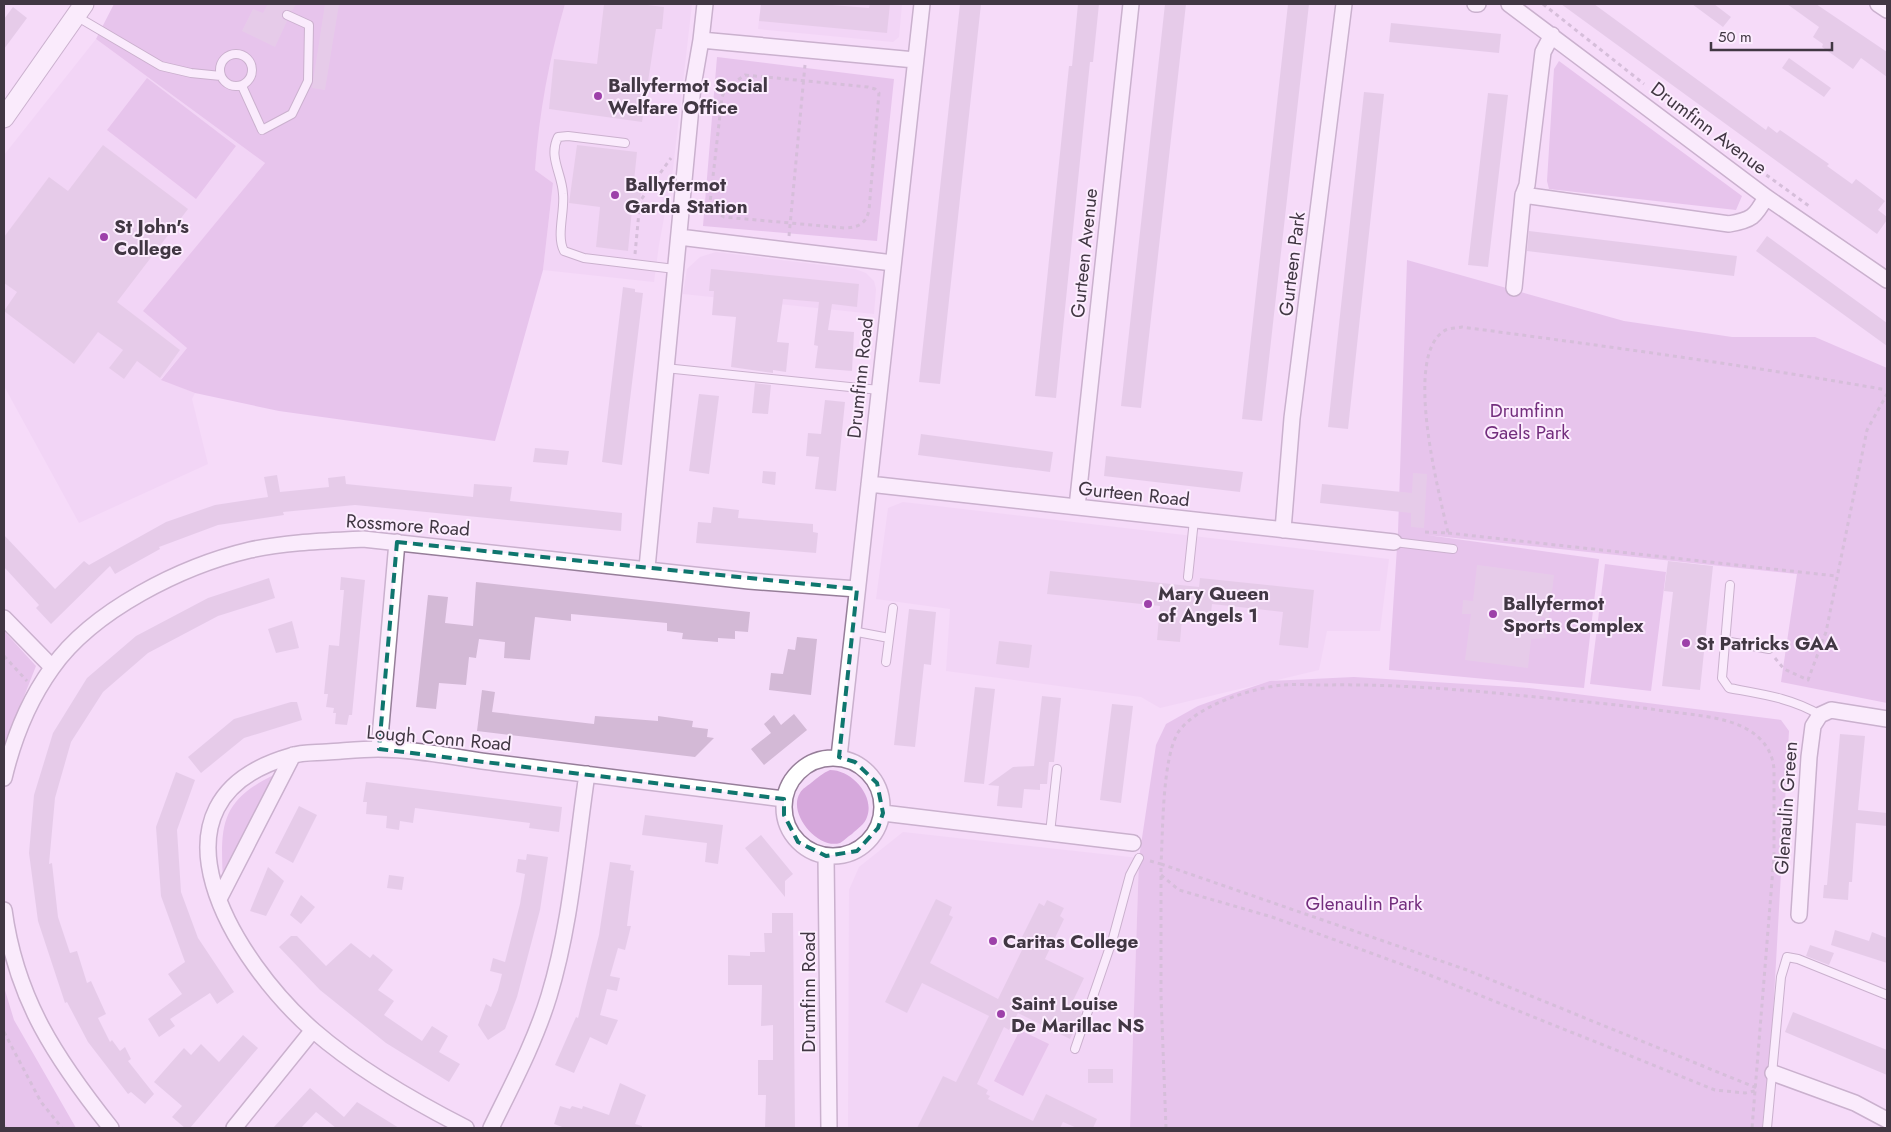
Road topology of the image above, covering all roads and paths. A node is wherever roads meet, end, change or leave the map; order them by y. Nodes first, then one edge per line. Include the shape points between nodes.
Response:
1 (705, 4) edge
2 (922, 4) edge
3 (1131, 4) edge
4 (1344, 4) edge
5 (1509, 4) edge
6 (1543, 4) edge
7 (1878, 4) edge
8 (80, 10) edge
9 (1887, 10) edge
10 (287, 15) dead end
11 (1552, 35) junction
12 (701, 40) junction
13 (806, 50) junction
14 (915, 60) junction
15 (221, 76) junction
16 (804, 80) junction
17 (242, 86) junction
18 (1649, 88) dead end
19 (4, 118) edge
20 (1719, 140) dead end
21 (625, 142) dead end
22 (672, 156) dead end
23 (1523, 195) junction
24 (1766, 197) junction
25 (1815, 210) dead end
26 (790, 223) junction
27 (678, 237) junction
28 (787, 250) junction
29 (893, 263) junction
30 (634, 264) junction
31 (675, 269) junction
32 (1887, 280) edge
33 (1514, 288) dead end
34 (665, 368) junction
35 (879, 390) junction
36 (1887, 392) edge
37 (869, 484) junction
38 (1077, 508) junction
39 (1194, 520) junction
40 (1283, 530) junction
41 (1418, 532) dead end
42 (1448, 533) junction
43 (397, 542) junction
44 (1394, 542) joint
45 (1452, 549) dead end
46 (646, 568) junction
47 (1836, 576) junction
48 (1188, 577) dead end
49 (1730, 585) dead end
50 (857, 589) junction
51 (893, 608) dead end
52 (4, 618) edge
53 (852, 631) junction
54 (889, 638) junction
55 (1725, 641) junction
56 (1769, 649) joint
57 (4, 656) edge
58 (886, 662) dead end
59 (52, 667) junction
60 (38, 692) junction
61 (1820, 715) junction
62 (1887, 719) edge
63 (379, 749) junction
64 (293, 755) junction
65 (839, 757) junction
66 (1057, 770) dead end
67 (587, 774) junction
68 (4, 778) edge
69 (784, 799) junction
70 (882, 813) junction
71 (1050, 833) junction
72 (1133, 843) dead end
73 (826, 856) junction
74 (1139, 858) joint
75 (1161, 864) junction
76 (1161, 875) junction
77 (219, 899) junction
78 (4, 910) edge
79 (1799, 916) dead end
80 (1887, 995) edge
81 (313, 1030) junction
82 (4, 1032) edge
83 (1075, 1049) dead end
84 (1773, 1073) junction
85 (1756, 1089) junction
86 (1771, 1092) junction
87 (1887, 1120) edge
88 (62, 1128) edge
89 (111, 1128) edge
90 (234, 1128) edge
91 (466, 1128) edge
92 (491, 1128) edge
93 (829, 1128) edge
94 (1166, 1128) edge
95 (1752, 1128) edge
96 (1767, 1128) edge

1 - 12 street
2 - 14 street, Drumfinn Road
3 - 38 street, Gurteen Avenue
4 - 40 street, Gurteen Park via 1292,418
5 - 11 street, Drumfinn Avenue
6 - 18 path
7 - 9 street
8 - 15 lane via 161,66
8 - 19 street
10 - 17 lane via 309,25 308,81 292,114 262,130
11 - 23 street via 1543,52 1527,185
11 - 24 street, Drumfinn Avenue
12 - 13 street
12 - 27 street via 693,86
13 - 14 street
13 - 16 path
14 - 29 street, Drumfinn Road
15 - 17 lane via 227,84
15 - 17 lane via 223,60 232,54 243,55 251,62 253,73
16 - 26 path
16 - 26 path via 875,88 879,92 869,210 864,223 856,227
16 - 26 path via 745,75 726,88 722,96 710,203 724,217
20 - 25 path
21 - 30 lane via 558,137 554,146 556,168 563,186 564,208 560,244 564,252 584,258
22 - 30 path via 640,201
23 - 24 street via 1729,224 1746,221 1756,215
23 - 33 street
24 - 32 street, Drumfinn Avenue
26 - 28 path
27 - 28 street
27 - 31 street
28 - 29 street
29 - 35 street, Drumfinn Road
30 - 31 lane
31 - 34 street
34 - 35 lane
34 - 46 street
35 - 37 street, Drumfinn Road
36 - 42 path via 1789,372 1604,346 1462,327 1444,330 1436,339 1426,362 1424,398
36 - 47 path via 1867,430
37 - 38 street, Gurteen Road
37 - 50 street, Drumfinn Road
38 - 39 street, Gurteen Road
39 - 40 street, Gurteen Road
39 - 48 lane
40 - 44 street, Gurteen Road
41 - 42 path
42 - 47 path
43 - 46 street, Rossmore Road
43 - 59 street, Rossmore Road via 363,539 302,542 250,550 204,564 160,583 114,610 74,643
43 - 63 street
44 - 45 lane
46 - 50 street, Rossmore Road
47 - 56 path via 1826,632 1808,680 1784,669
49 - 55 lane
50 - 53 street, Drumfinn Road
51 - 54 lane
52 - 59 street
53 - 54 lane
53 - 65 street, Drumfinn Road
54 - 58 lane
55 - 56 lane
55 - 61 lane via 1722,678 1729,688 1804,705
57 - 60 path
59 - 60 street, Rossmore Road
60 - 68 street, Rossmore Road via 11,749
61 - 62 street via 1830,710
61 - 79 street, Glenaulin Green via 1813,726 1808,757
63 - 64 street, Lough Conn Road
63 - 67 street, Lough Conn Road
64 - 77 street
64 - 77 street, Lough Conn Road via 246,775 228,790 215,808 208,828 210,862
65 - 69 street via 817,760 798,772
65 - 70 street via 854,762 877,783 882,797
66 - 71 lane
67 - 69 street, Lough Conn Road
67 - 92 street via 568,918 549,997 529,1049
69 - 73 street via 784,815 794,836 811,851
70 - 71 street
70 - 73 street via 878,828 857,851
71 - 72 street
73 - 93 street, Drumfinn Road
74 - 75 path
74 - 83 lane via 1130,875 1113,938
75 - 76 path
75 - 85 path via 1467,970
75 - 85 path via 1170,751 1179,731 1214,705 1253,691 1283,685 1372,684 1460,690 1635,707 1724,721 1745,728 1766,745 1773,756 1774,770 1774,856
76 - 85 path via 1179,890 1272,917 1412,968 1715,1090 1745,1093
76 - 94 path
77 - 81 street, Lough Conn Road via 223,915 237,940 260,972
78 - 89 street via 18,975 39,1025 68,1072
80 - 84 lane via 1787,957 1781,977
81 - 90 street
81 - 91 street, Lough Conn Road via 395,1088
82 - 88 path via 41,1102
84 - 86 lane
84 - 87 street via 1855,1104
85 - 86 path
85 - 95 path
86 - 96 lane

